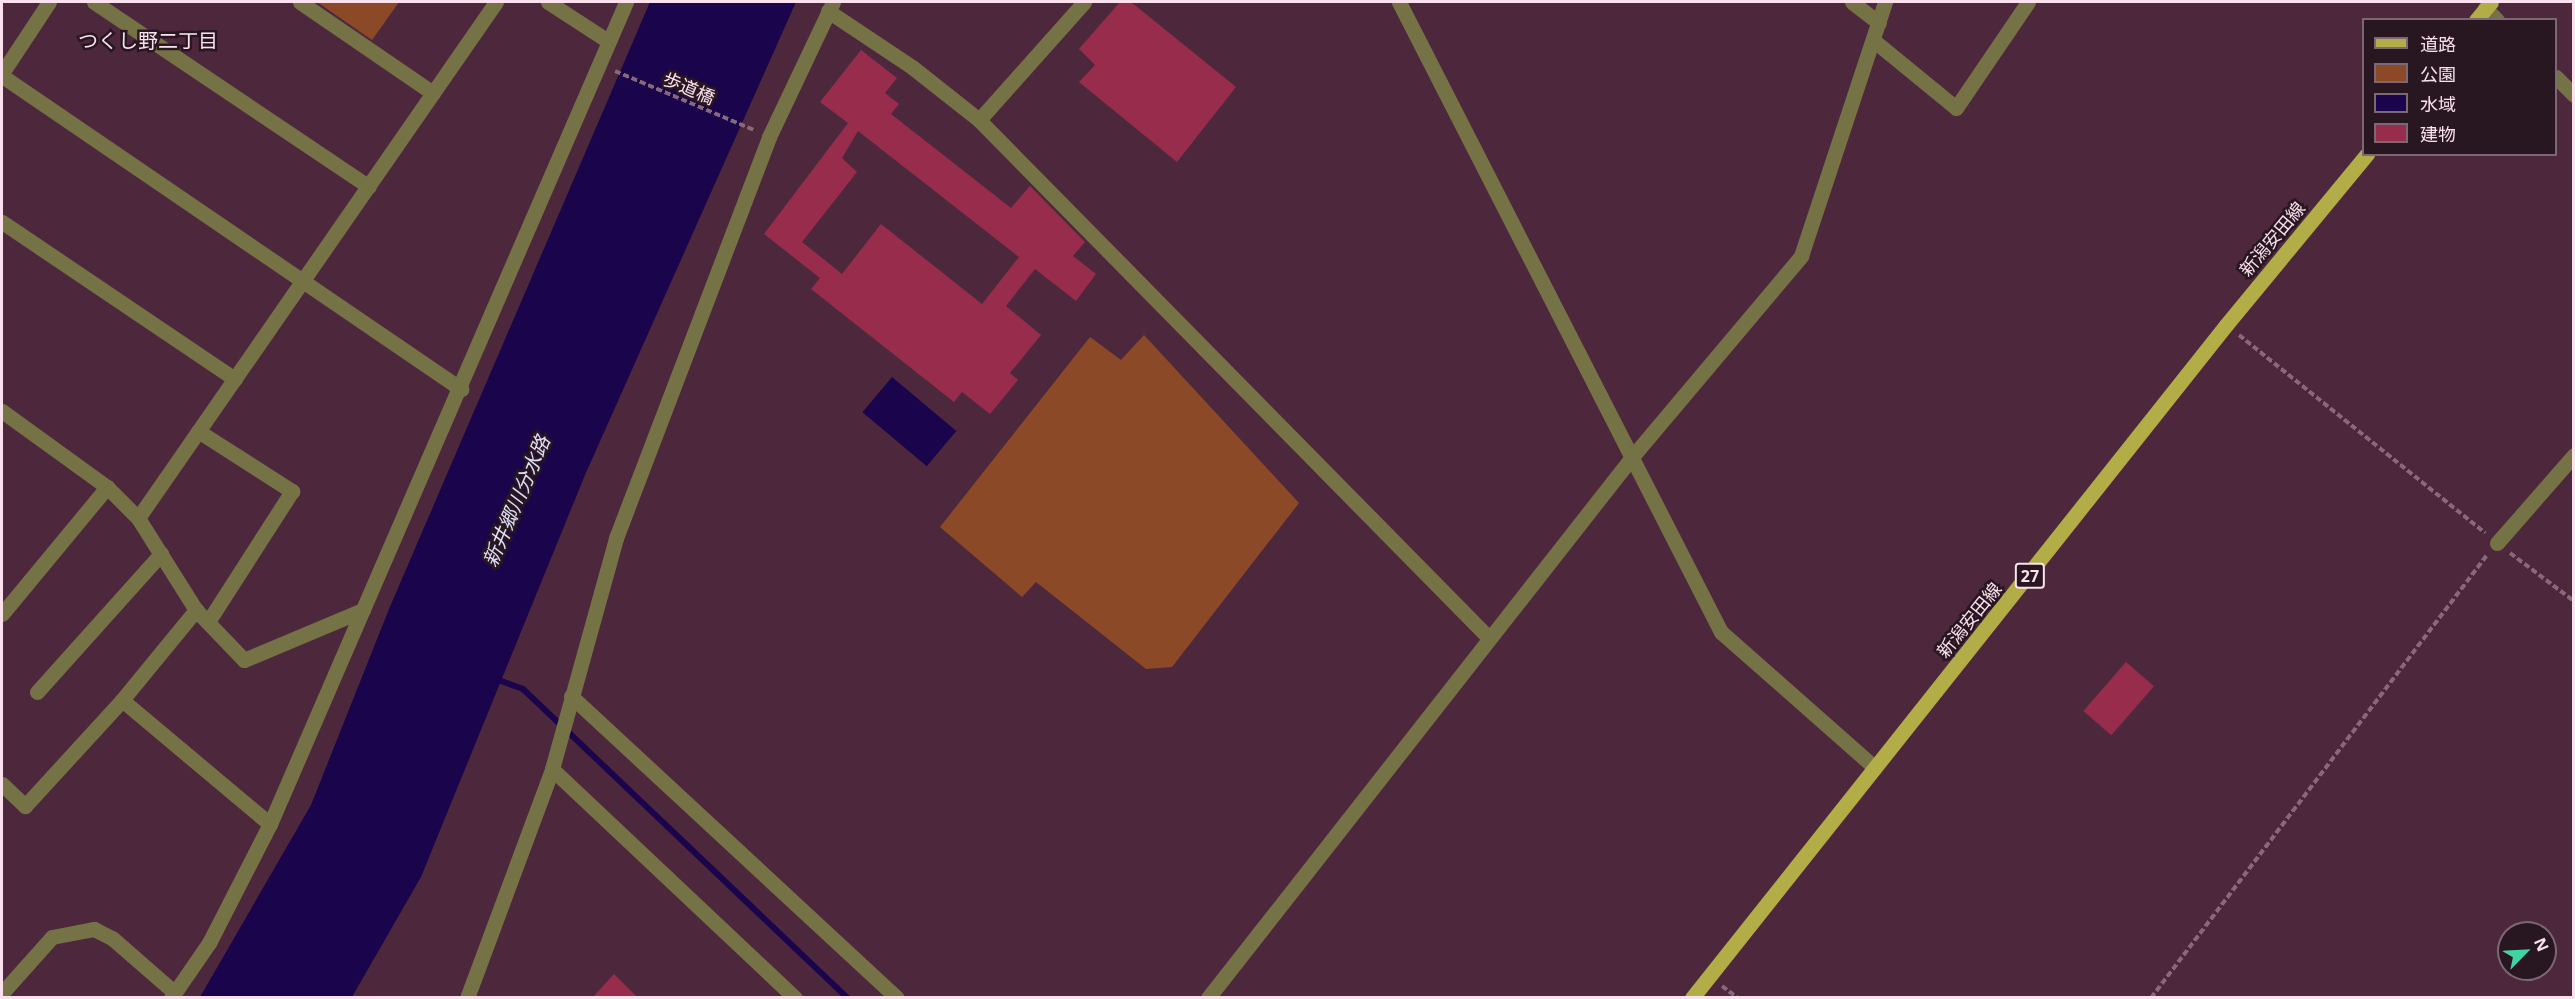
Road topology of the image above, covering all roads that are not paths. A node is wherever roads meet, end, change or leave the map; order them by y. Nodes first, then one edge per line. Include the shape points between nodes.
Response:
1 (49, 2) edge
2 (94, 2) edge
3 (300, 2) edge
4 (496, 2) edge
5 (548, 2) edge
6 (626, 2) edge
7 (1084, 2) edge
8 (1852, 2) edge
9 (1885, 2) edge
10 (2028, 2) edge
11 (1403, 4) edge
12 (830, 6) edge
13 (1879, 23) junction
14 (1873, 40) junction
15 (608, 41) junction
16 (2, 74) edge
17 (2557, 78) edge
18 (433, 93) junction
19 (2574, 95) edge
20 (979, 120) junction
21 (2365, 156) edge
22 (369, 187) junction
23 (2, 222) edge
24 (303, 284) junction
25 (235, 379) junction
26 (461, 389) junction
27 (2, 411) edge
28 (198, 431) junction
29 (2574, 455) edge
30 (1632, 457) junction
31 (106, 487) junction
32 (138, 518) junction
33 (2497, 543) road end
34 (161, 554) junction
35 (196, 609) junction
36 (363, 610) junction
37 (2, 614) edge
38 (208, 622) junction
39 (1489, 638) junction
40 (37, 692) dead end
41 (570, 696) junction
42 (122, 700) junction
43 (1875, 768) junction
44 (552, 769) junction
45 (2, 784) edge
46 (270, 824) junction
47 (2, 993) edge
48 (172, 995) edge
49 (467, 998) edge
50 (795, 998) edge
51 (897, 998) edge
52 (1208, 998) edge
53 (1692, 998) edge

1 - 16 street
2 - 22 street
3 - 18 street
4 - 18 street
5 - 15 street
6 - 15 street
7 - 20 street
8 - 13 street
9 - 13 street
10 - 14 street via 1956,108
11 - 30 street
12 - 20 street
12 - 41 street via 769,137 625,516
13 - 14 street
14 - 30 street via 1801,256
15 - 26 street
16 - 24 street
17 - 19 street
18 - 22 street
20 - 39 street
21 - 43 main road, 新潟安田線 / 27 via 2226,325
22 - 24 street
23 - 25 street
24 - 25 street
24 - 26 street
25 - 28 street
26 - 36 street
27 - 31 street
28 - 32 street
28 - 38 street via 292,491
29 - 33 street
30 - 39 street
30 - 43 street via 1721,632
31 - 32 street
31 - 37 street
32 - 34 street
34 - 35 street
34 - 40 street
35 - 38 street
35 - 42 street
36 - 38 street via 244,660
36 - 46 street
39 - 52 street
41 - 44 street
41 - 51 street
42 - 45 street via 25,806
42 - 46 street
43 - 53 main road, 新潟安田線 / 27
44 - 49 street
44 - 50 street
46 - 48 street via 209,943
47 - 48 street via 52,937 94,929 112,938

